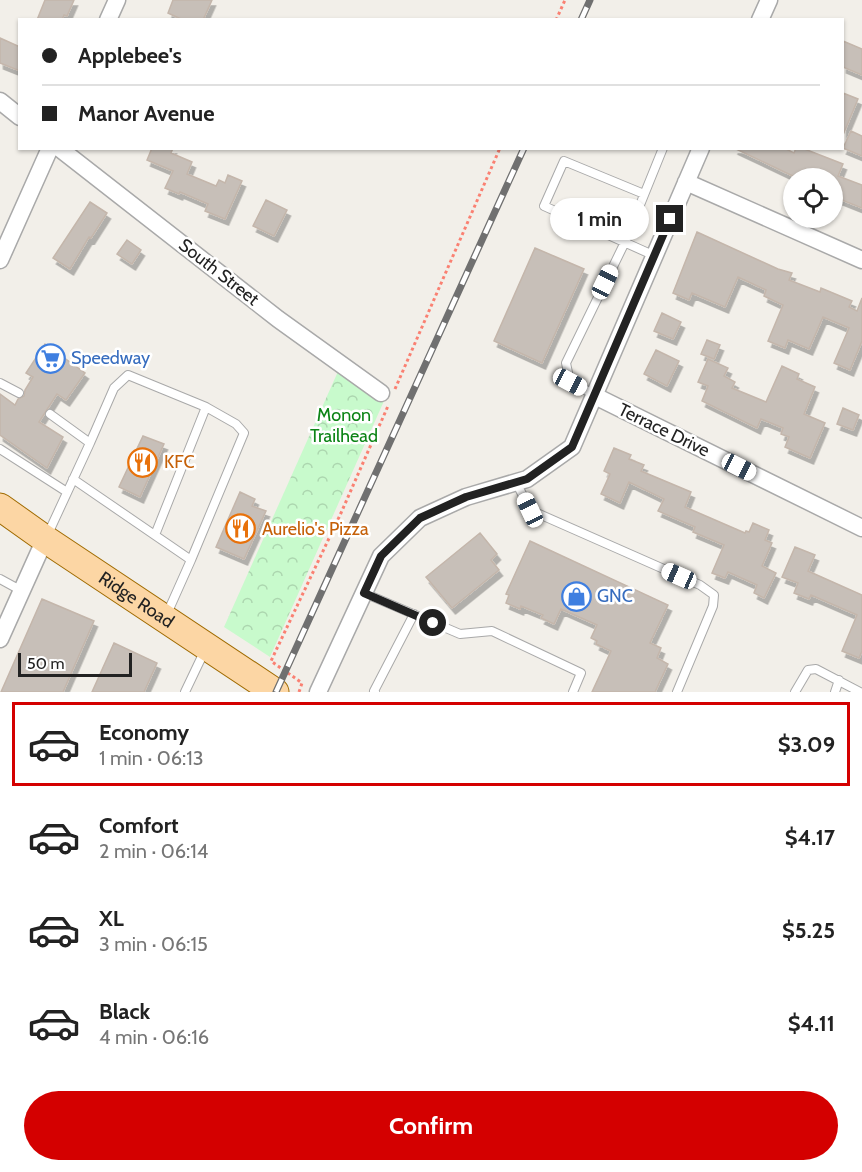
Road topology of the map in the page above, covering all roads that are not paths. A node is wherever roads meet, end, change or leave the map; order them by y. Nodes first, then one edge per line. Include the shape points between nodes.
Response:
1 (117, 0) edge
2 (769, 0) edge
3 (109, 18) edge
4 (761, 18) edge
5 (0, 101) edge
6 (18, 115) edge
7 (49, 150) edge
8 (62, 150) edge
9 (662, 150) edge
10 (700, 150) edge
11 (686, 182) junction
12 (644, 195) junction
13 (624, 242) junction
14 (655, 256) junction
15 (0, 260) edge
16 (862, 260) edge
17 (0, 383) edge
18 (19, 393) dead end
19 (381, 393) dead end
20 (595, 396) junction
21 (206, 407) junction
22 (50, 414) dead end
23 (90, 442) junction
24 (0, 449) edge
25 (73, 479) junction
26 (516, 482) junction
27 (67, 492) junction
28 (0, 507) edge
29 (862, 528) edge
30 (155, 535) junction
31 (45, 539) junction
32 (190, 560) junction
33 (0, 579) edge
34 (22, 591) junction
35 (364, 593) junction
36 (414, 614) junction
37 (165, 618) junction
38 (0, 639) edge
39 (206, 646) junction
40 (839, 680) junction
41 (185, 692) edge
42 (275, 692) edge
43 (318, 692) edge
44 (375, 692) edge
45 (573, 692) edge
46 (677, 692) edge
47 (795, 692) edge
48 (835, 692) edge
49 (860, 692) edge

1 - 3 street
2 - 4 street
5 - 6 street
7 - 15 street
8 - 19 street, South Street via 278,319
9 - 12 lane
10 - 11 street
11 - 14 street
11 - 16 street
12 - 13 lane
12 - 13 lane via 564,161 544,206
13 - 14 lane
13 - 20 lane via 566,363 570,382
14 - 20 street
17 - 18 lane
20 - 26 street via 572,447 527,479
20 - 29 street, Terrace Drive
21 - 23 lane via 128,375 114,388
21 - 30 lane
21 - 32 lane via 244,433
22 - 23 lane
23 - 25 lane
24 - 27 lane
25 - 27 lane
25 - 30 lane
26 - 35 street via 466,497 420,518 381,556
26 - 46 lane via 530,510 700,585 714,595
27 - 31 lane
28 - 31 main road, Ridge Road
30 - 32 lane
31 - 34 street
31 - 37 main road, Ridge Road
32 - 37 lane
33 - 34 lane
34 - 38 street
35 - 36 lane
35 - 43 street
36 - 44 lane
36 - 45 lane via 460,634 492,631 581,673
37 - 39 main road, Ridge Road
39 - 41 lane
39 - 42 main road, Ridge Road
40 - 47 lane via 816,669 808,670
40 - 48 lane
40 - 49 lane

